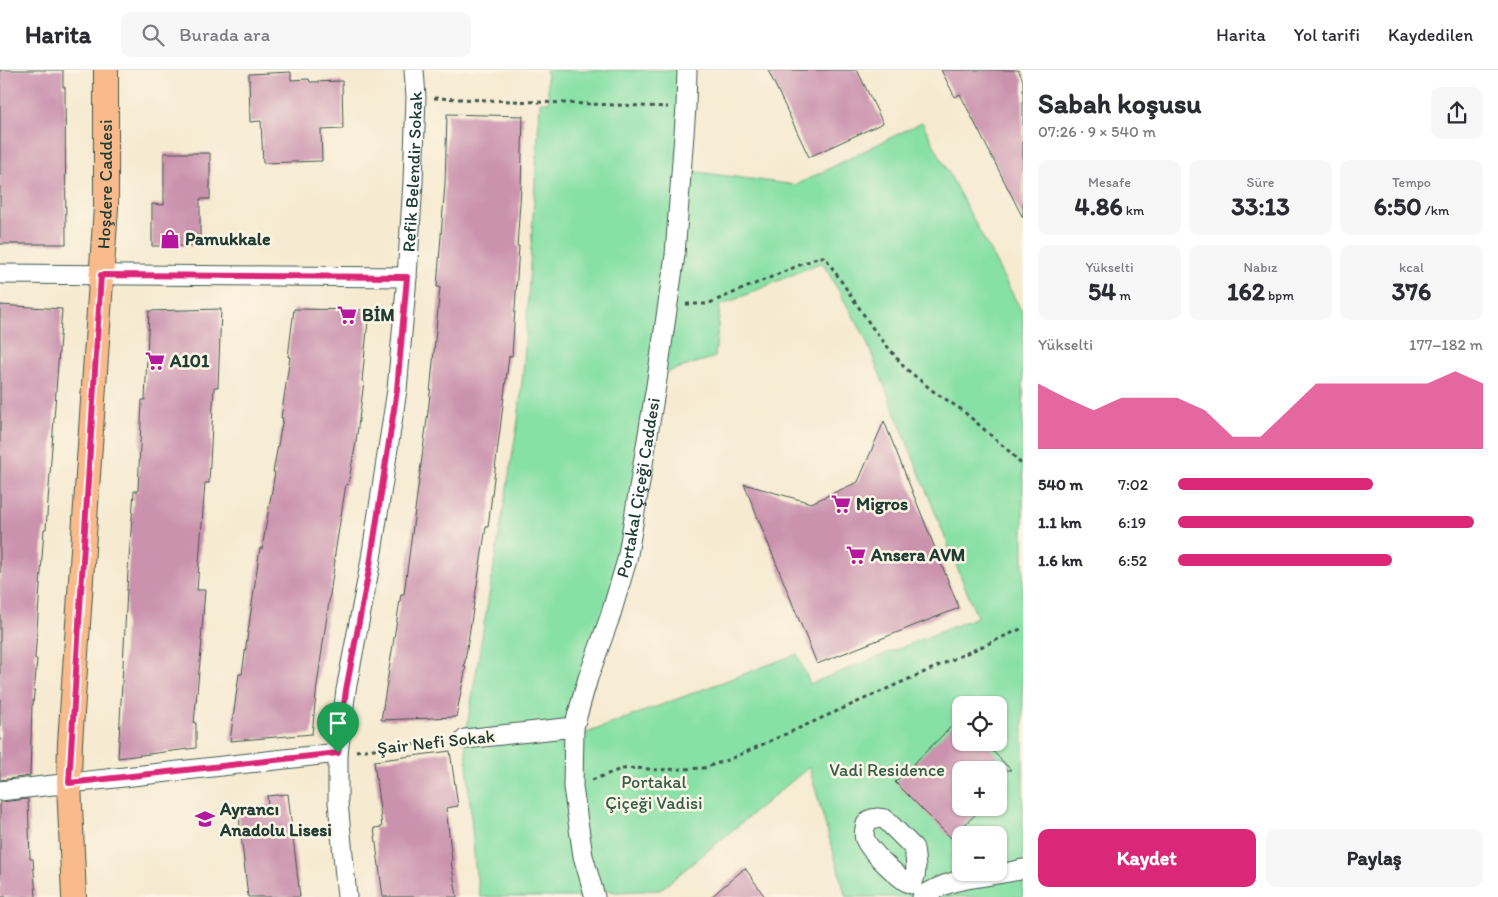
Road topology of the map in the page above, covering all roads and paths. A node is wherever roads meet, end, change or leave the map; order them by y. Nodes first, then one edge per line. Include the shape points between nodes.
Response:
1 (106, 70) edge
2 (414, 70) edge
3 (686, 70) edge
4 (416, 97) junction
5 (686, 107) junction
6 (0, 274) edge
7 (101, 275) junction
8 (407, 277) junction
9 (668, 302) junction
10 (1023, 466) edge
11 (1023, 628) edge
12 (574, 727) junction
13 (464, 740) joint
14 (338, 753) junction
15 (69, 783) junction
16 (573, 787) junction
17 (0, 791) edge
18 (1023, 869) edge
19 (915, 893) edge
20 (74, 897) edge
21 (348, 897) edge
22 (595, 897) edge

1 - 7 main road, Hoşdere Caddesi via 106,207
2 - 4 street, Refik Belendir Sokak
3 - 5 street, Portakal Çiçeği Caddesi
4 - 5 path
4 - 8 street, Refik Belendir Sokak
5 - 9 street, Portakal Çiçeği Caddesi via 675,256
6 - 7 street
7 - 8 street
7 - 15 main road, Hoşdere Caddesi
8 - 14 street, Refik Belendir Sokak via 397,390
9 - 10 path via 707,304 826,256 874,330 904,367 962,410
9 - 12 street, Portakal Çiçeği Caddesi via 627,560
11 - 16 path via 730,760 704,768 621,769
12 - 13 street, Şair Nefi Sokak
12 - 16 street, Portakal Çiçeği Caddesi
13 - 14 path, Şair Nefi Sokak
14 - 15 street
14 - 21 street, Refik Belendir Sokak via 338,802
15 - 17 street
15 - 20 main road, Hoşdere Caddesi
16 - 22 street, Portakal Çiçeği Caddesi via 584,856
18 - 19 street via 979,876

